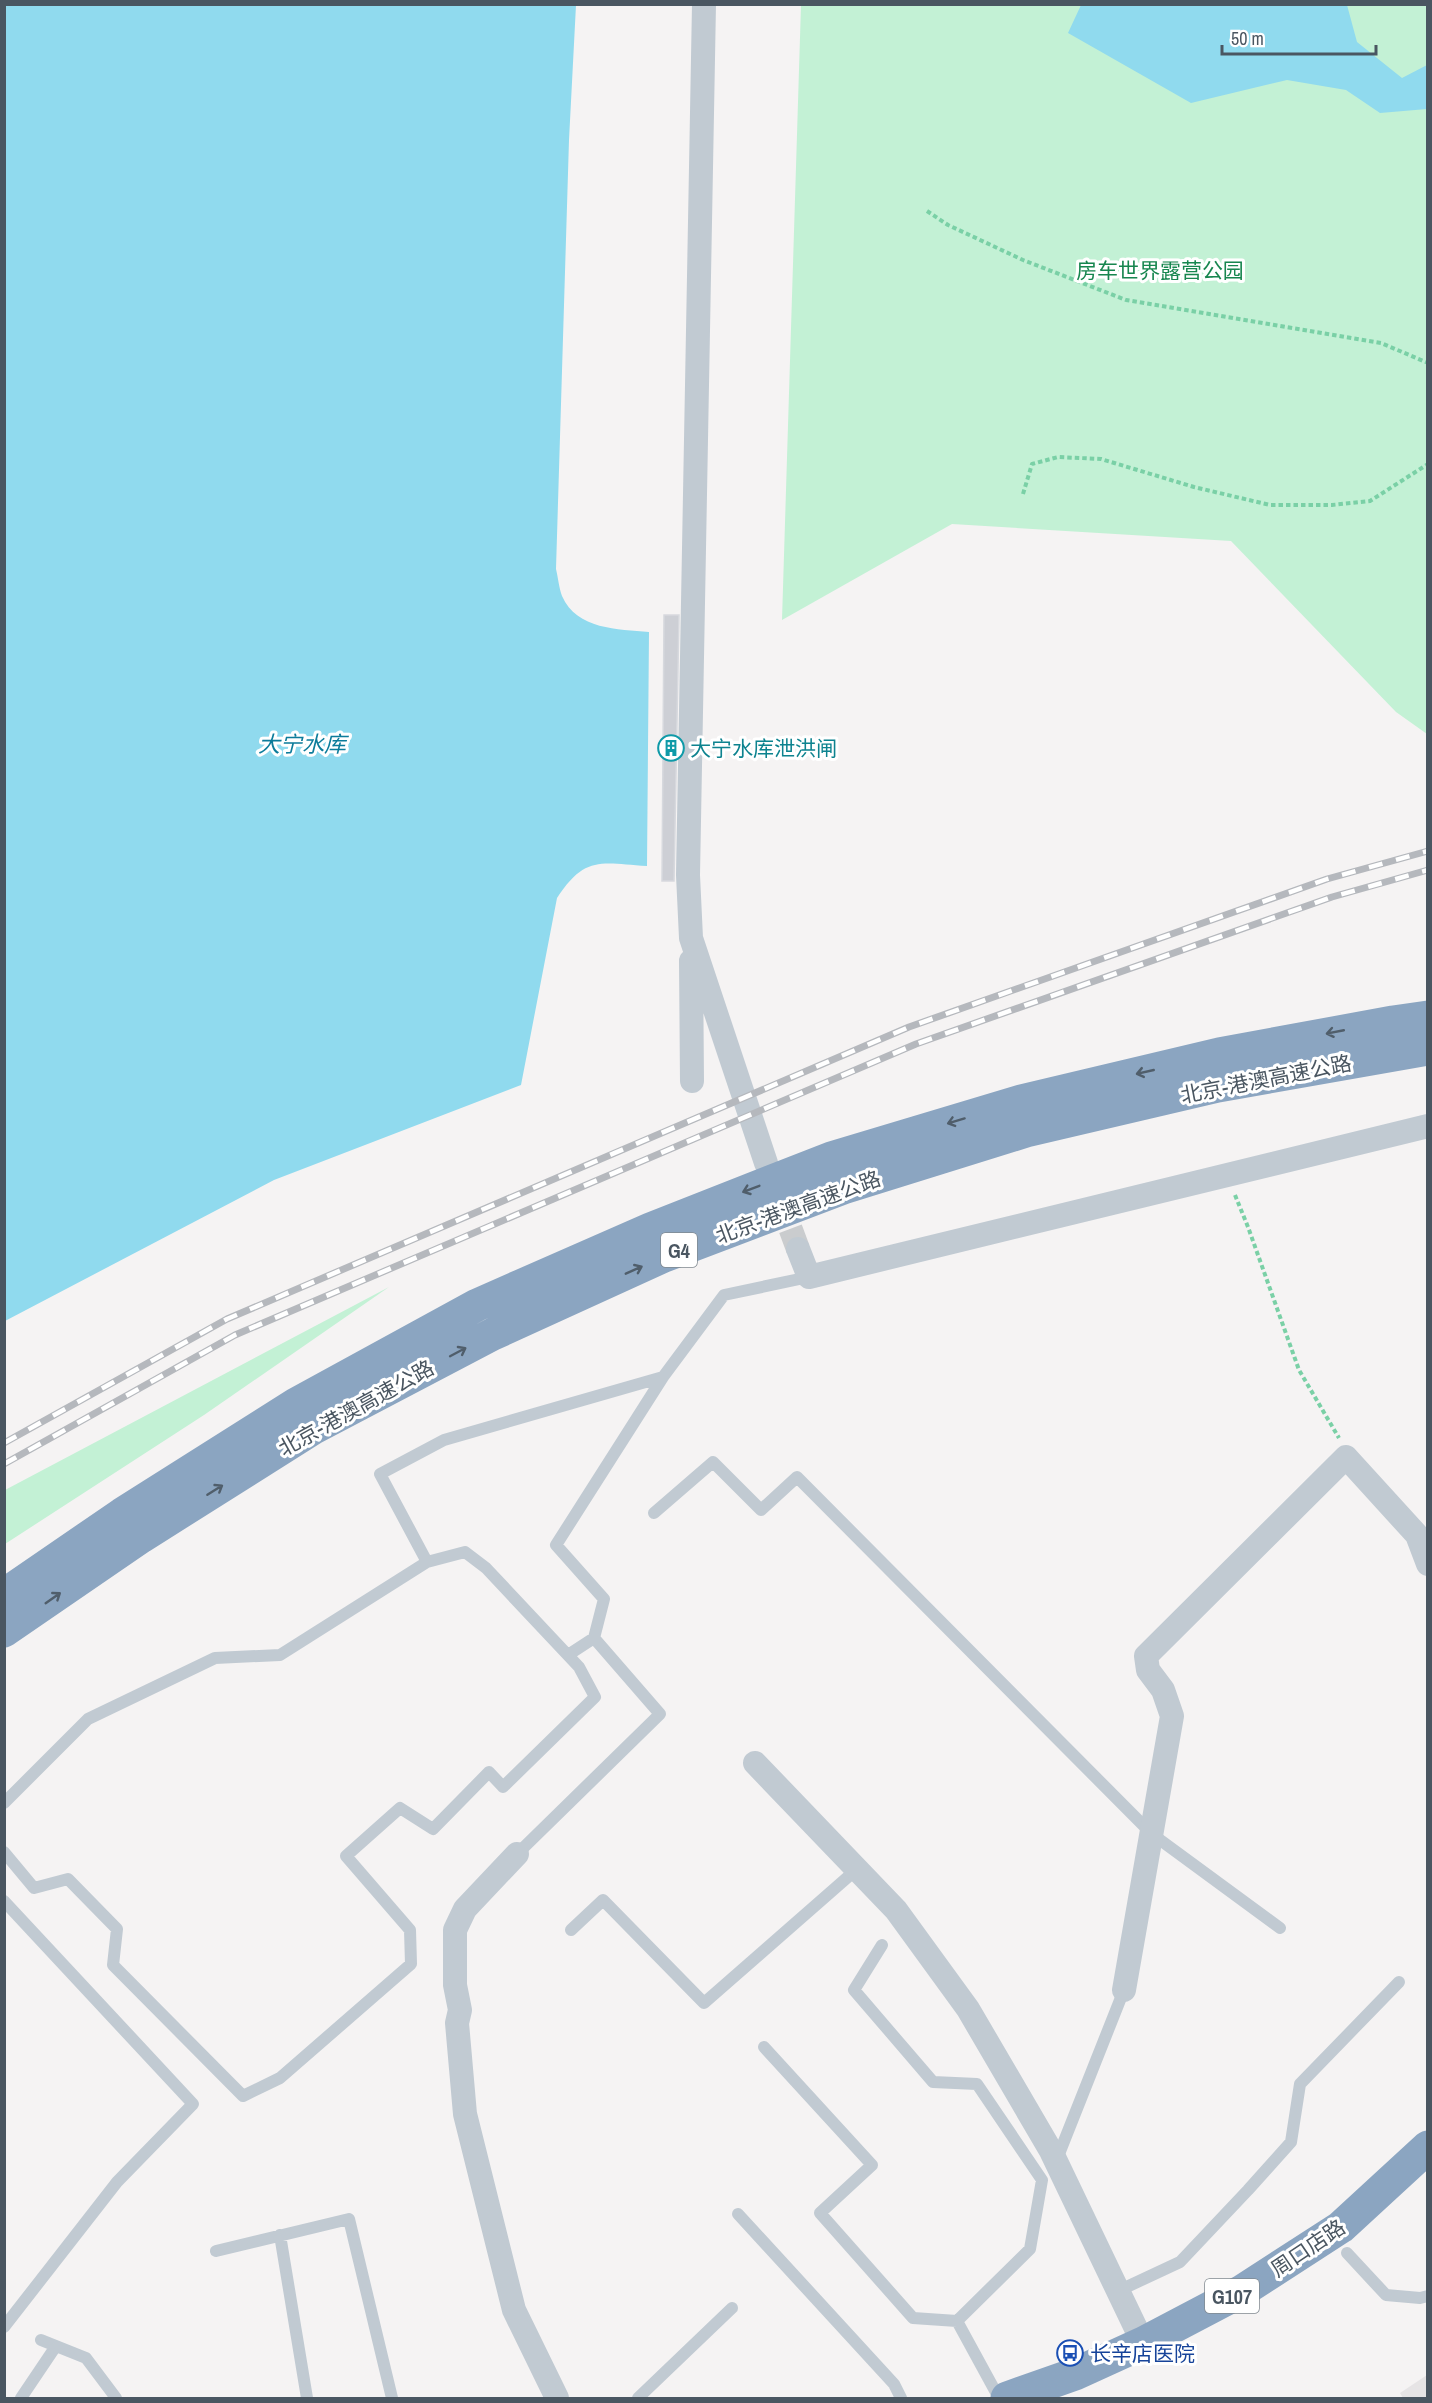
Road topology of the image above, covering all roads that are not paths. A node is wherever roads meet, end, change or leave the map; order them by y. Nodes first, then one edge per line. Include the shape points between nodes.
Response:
1 (704, 4) edge
2 (691, 938) junction
3 (1428, 1011) edge
4 (1428, 1017) edge
5 (1393, 1022) junction
6 (1428, 1049) edge
7 (692, 1081) dead end
8 (1428, 1126) edge
9 (766, 1163) dead end
10 (798, 1249) tunnel mouth
11 (809, 1276) junction
12 (663, 1377) junction
13 (654, 1513) dead end
14 (427, 1562) junction
15 (1428, 1564) edge
16 (4, 1595) edge
17 (4, 1631) edge
18 (594, 1638) junction
19 (568, 1656) junction
20 (755, 1762) dead end
21 (4, 1803) edge
22 (1152, 1834) junction
23 (4, 1852) edge
24 (517, 1854) joint
25 (857, 1869) junction
26 (4, 1901) edge
27 (1280, 1928) dead end
28 (571, 1930) dead end
29 (882, 1945) dead end
30 (1399, 1982) dead end
31 (1124, 1990) joint
32 (764, 2047) dead end
33 (1428, 2147) edge
34 (1056, 2162) junction
35 (738, 2214) dead end
36 (280, 2235) junction
37 (216, 2251) dead end
38 (1347, 2253) dead end
39 (1118, 2291) junction
40 (1428, 2296) edge
41 (732, 2308) dead end
42 (957, 2321) junction
43 (4, 2327) edge
44 (41, 2340) dead end
45 (1143, 2343) junction
46 (56, 2346) junction
47 (21, 2398) edge
48 (116, 2398) edge
49 (307, 2398) edge
50 (392, 2398) edge
51 (557, 2398) edge
52 (638, 2398) edge
53 (901, 2398) edge
54 (999, 2398) edge
55 (1007, 2398) edge

1 - 2 street via 688,875
2 - 7 street
2 - 9 street
3 - 5 highway
4 - 5 highway, 北京-港澳高速公路 / G4
5 -> 16 highway, 北京-港澳高速公路 / G4 via 1219,1054 1021,1101 831,1158 650,1229 477,1305 296,1404 122,1514
17 -> 6 highway, 北京-港澳高速公路 / G4 via 141,1537 312,1429 493,1334 664,1256 843,1188 1026,1131 1218,1086
8 - 11 street
10 - 11 street
11 - 12 lane via 724,1295
12 - 14 lane via 444,1440 380,1474
12 - 18 lane via 556,1545 604,1599
13 - 22 lane via 713,1462 760,1510 797,1477
14 - 19 lane via 465,1552 486,1568
14 - 21 lane via 280,1655 215,1658 88,1719
15 - 22 street via 1417,1535 1346,1457 1146,1656 1148,1670 1163,1690 1172,1716
18 - 19 lane
18 - 24 lane via 660,1714
19 - 23 lane via 579,1667 595,1697 503,1787 489,1772 433,1829 400,1808 346,1856 410,1930 411,1964 280,2078 243,2096 112,1965 117,1929 68,1879 34,1888
20 - 25 street
22 - 27 lane
22 - 31 street
24 - 51 street via 465,1909 455,1930 455,1985 460,2010 457,2023 465,2114 514,2310
25 - 28 lane via 704,2002 603,1900
25 - 34 street via 896,1910 968,2009
26 - 43 lane via 193,2104 117,2182
29 - 42 lane via 854,1990 933,2082 977,2084 1042,2180 1030,2249
30 - 39 lane via 1300,2084 1291,2142 1248,2190 1180,2262
31 - 34 lane
32 - 42 lane via 872,2165 820,2213 913,2318
33 - 45 highway, 周口店路 / G107 via 1341,2227 1242,2291
34 - 39 street
35 - 53 lane via 894,2384
36 - 37 lane
36 - 49 lane
36 - 50 lane via 349,2219
38 - 40 lane via 1386,2295
39 - 45 street
41 - 52 lane
42 - 54 lane
44 - 46 lane
45 - 55 highway, 周口店路 / G107 via 1075,2374
46 - 47 lane
46 - 48 lane via 86,2358

